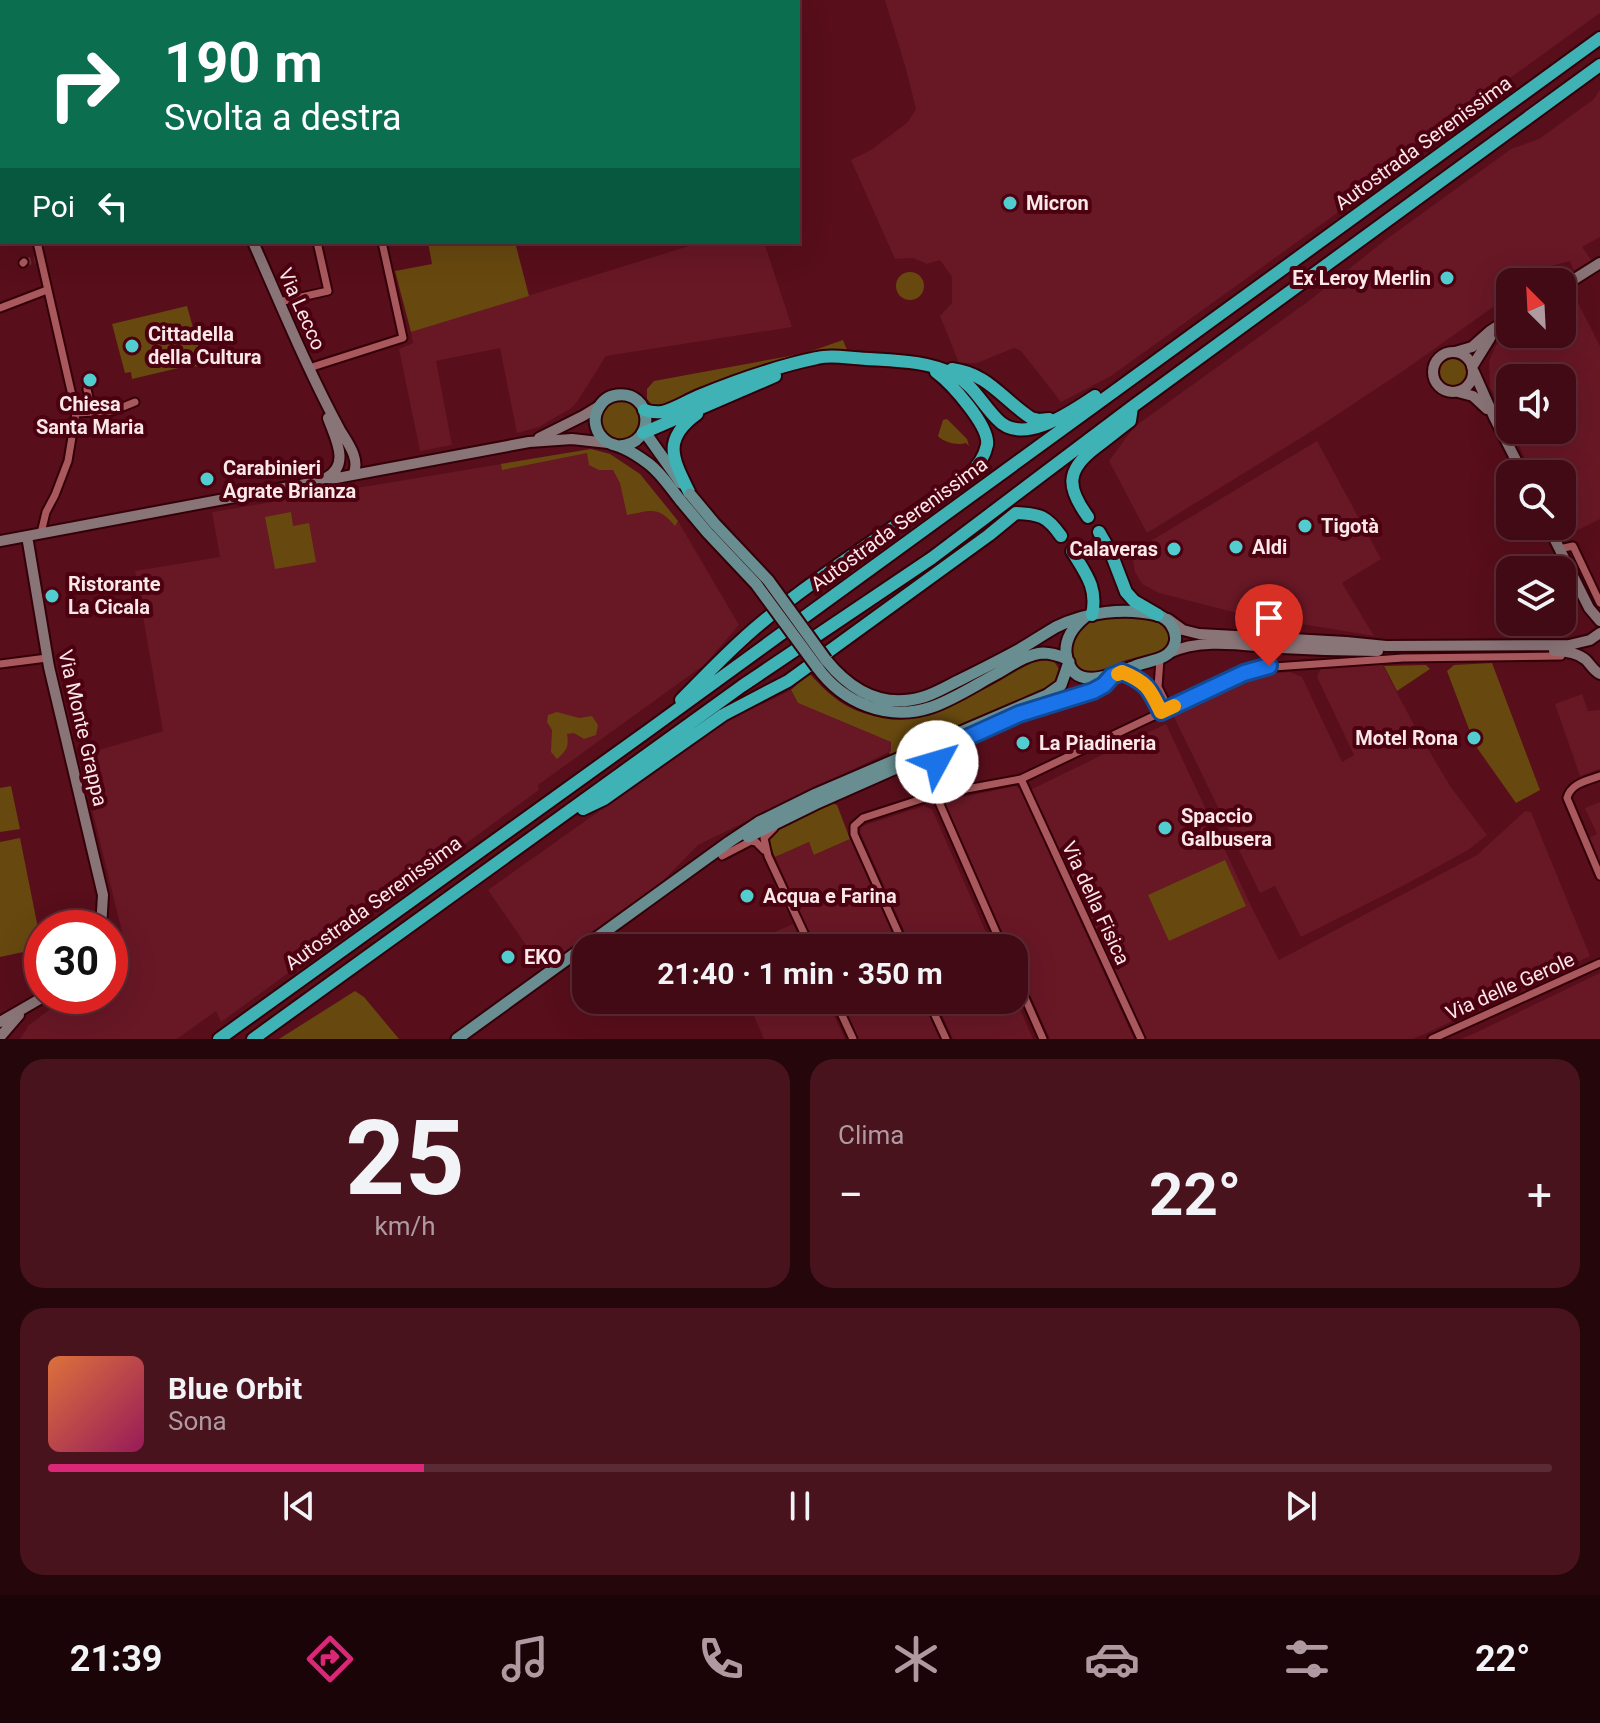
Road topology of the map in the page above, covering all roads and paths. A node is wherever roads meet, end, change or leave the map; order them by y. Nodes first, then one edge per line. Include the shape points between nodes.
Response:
1 (1600, 38) edge
2 (1600, 65) edge
3 (37, 244) edge
4 (254, 244) edge
5 (317, 244) edge
6 (382, 244) edge
7 (1293, 262) junction
8 (1600, 263) edge
9 (1600, 270) edge
10 (1576, 278) edge
11 (1576, 285) edge
12 (47, 290) junction
13 (279, 302) junction
14 (0, 308) edge
15 (1496, 327) edge
16 (1496, 335) edge
17 (1455, 352) junction
18 (815, 358) junction
19 (923, 365) junction
20 (309, 368) junction
21 (940, 368) junction
22 (1472, 368) junction
23 (87, 389) dead end
24 (318, 390) junction
25 (1458, 392) junction
26 (135, 402) dead end
27 (715, 402) junction
28 (601, 405) junction
29 (1132, 407) junction
30 (644, 410) junction
31 (92, 412) junction
32 (76, 413) junction
33 (1068, 414) junction
34 (1494, 417) junction
35 (644, 432) junction
36 (334, 433) junction
37 (529, 442) junction
38 (614, 444) junction
39 (353, 453) junction
40 (1516, 460) edge
41 (401, 466) junction
42 (353, 475) junction
43 (313, 483) junction
44 (686, 498) junction
45 (1088, 517) dead end
46 (1099, 532) dead end
47 (41, 533) junction
48 (27, 536) junction
49 (1061, 536) dead end
50 (1555, 540) edge
51 (0, 541) edge
52 (1559, 549) junction
53 (1072, 551) dead end
54 (1600, 603) edge
55 (1589, 608) junction
56 (1089, 616) junction
57 (1162, 617) junction
58 (1600, 621) edge
59 (1595, 636) edge
60 (1164, 656) junction
61 (47, 658) junction
62 (1068, 661) junction
63 (1588, 663) junction
64 (0, 664) edge
65 (822, 664) junction
66 (1117, 674) junction
67 (1600, 674) edge
68 (1165, 710) junction
69 (987, 720) junction
70 (649, 730) junction
71 (966, 738) junction
72 (924, 763) junction
73 (1600, 776) edge
74 (1021, 779) junction
75 (947, 793) junction
76 (934, 795) junction
77 (815, 804) junction
78 (555, 822) junction
79 (722, 856) junction
80 (768, 856) junction
81 (1600, 876) edge
82 (102, 910) edge
83 (613, 934) edge
84 (804, 934) edge
85 (899, 934) edge
86 (997, 934) edge
87 (1600, 963) edge
88 (572, 964) edge
89 (1028, 1005) edge
90 (24, 1009) edge
91 (24, 1010) edge
92 (841, 1014) edge
93 (934, 1014) edge
94 (0, 1022) edge
95 (0, 1037) edge
96 (219, 1039) edge
97 (253, 1039) edge
98 (457, 1039) edge
99 (468, 1039) edge
100 (853, 1039) edge
101 (946, 1039) edge
102 (1043, 1039) edge
103 (1141, 1039) edge
104 (1432, 1039) edge

1 - 7 highway, Autostrada Serenissima
2 - 29 highway, Autostrada Serenissima
3 - 12 street
4 - 13 street, Via Lecco
5 - 13 street via 328,291
6 - 20 street via 403,338
7 - 33 highway
7 - 70 highway, Autostrada Serenissima
8 - 10 street
9 - 11 street
12 - 14 street
12 - 32 street
13 - 20 street, Via Lecco
15 - 17 street via 1472,347
16 - 22 street
17 - 22 street
17 - 25 street via 1440,356 1432,371 1439,387
18 - 19 highway
18 - 27 highway
18 - 30 highway via 717,388 666,411
19 - 21 highway
19 - 70 highway via 947,381 984,428 988,438 977,467 761,623
20 - 24 street, Via Lecco
21 - 33 highway via 975,374 1035,419
21 - 33 highway via 968,383 1012,429 1035,427
22 - 25 street via 1471,381
22 - 34 street
23 - 31 street
24 - 36 street, Via Lecco
24 - 39 street, Via Lecco
25 - 34 street via 1473,396
26 - 31 street
27 - 35 highway
27 - 44 highway via 674,438
28 - 30 main road via 622,395 635,399
28 - 37 street
28 - 38 main road via 596,426 600,436
29 - 45 highway via 1130,421 1074,469 1074,495
29 - 78 highway, Autostrada Serenissima via 932,558 742,686
30 - 35 main road
31 - 32 street
32 - 47 street via 68,461
34 - 40 street
35 - 38 main road via 633,443
35 - 44 main road
36 - 42 street, Via Lecco
36 - 43 street, Via Lecco via 339,467
37 - 38 street via 572,439
37 - 41 street
38 - 44 main road via 651,465
39 - 41 street via 370,464
39 - 42 street, Via Lecco
41 - 42 street
42 - 43 street
43 - 47 street
44 - 65 main road, bridge via 768,580
46 - 57 highway via 1126,592
47 - 48 street
48 - 51 street
48 - 61 street, Via Monte Grappa
49 - 78 highway via 1045,517 1016,513 788,681 723,715 604,799
50 - 52 street
52 - 54 street via 1573,546
52 - 55 street
53 - 56 highway via 1093,589
55 - 58 street
55 - 59 street
56 - 57 main road via 1118,612
56 - 62 main road via 1068,638
56 - 65 main road via 1058,626 916,699 891,700 864,692
57 - 59 street via 1199,634 1386,646 1566,645
57 - 60 main road via 1175,638
59 - 63 street via 1586,649
60 - 63 street via 1201,644 1344,651 1558,651
60 - 66 main road
60 - 68 street via 1158,687
61 - 64 street
61 - 82 street, Via Monte Grappa via 102,886
62 - 65 main road via 1037,654 935,706 907,712 858,703 834,686
62 - 66 main road via 1083,677
62 - 69 main road via 1064,681 1055,690
63 - 67 street
63 - 68 street via 1549,655 1269,666
66 - 68 street via 1139,679
66 - 71 main road via 1093,691 1019,714
68 - 74 street
69 - 72 main road via 931,748
69 - 98 main road via 759,822
70 - 96 highway, Autostrada Serenissima
71 - 72 main road
71 - 75 street via 938,758
72 - 76 street
72 - 77 main road
73 - 81 street via 1573,787 1567,798
74 - 75 street
74 - 103 street, Via della Fisica
75 - 76 street
76 - 85 street via 869,815 854,826
76 - 86 street
77 - 79 main road
77 - 80 street via 768,832
78 - 97 highway, Autostrada Serenissima
79 - 80 street via 753,841
79 - 83 main road
80 - 84 street
87 - 104 street, Via delle Gerole
88 - 99 main road
89 - 102 street
90 - 94 street
91 - 95 street
92 - 100 street
93 - 101 street

